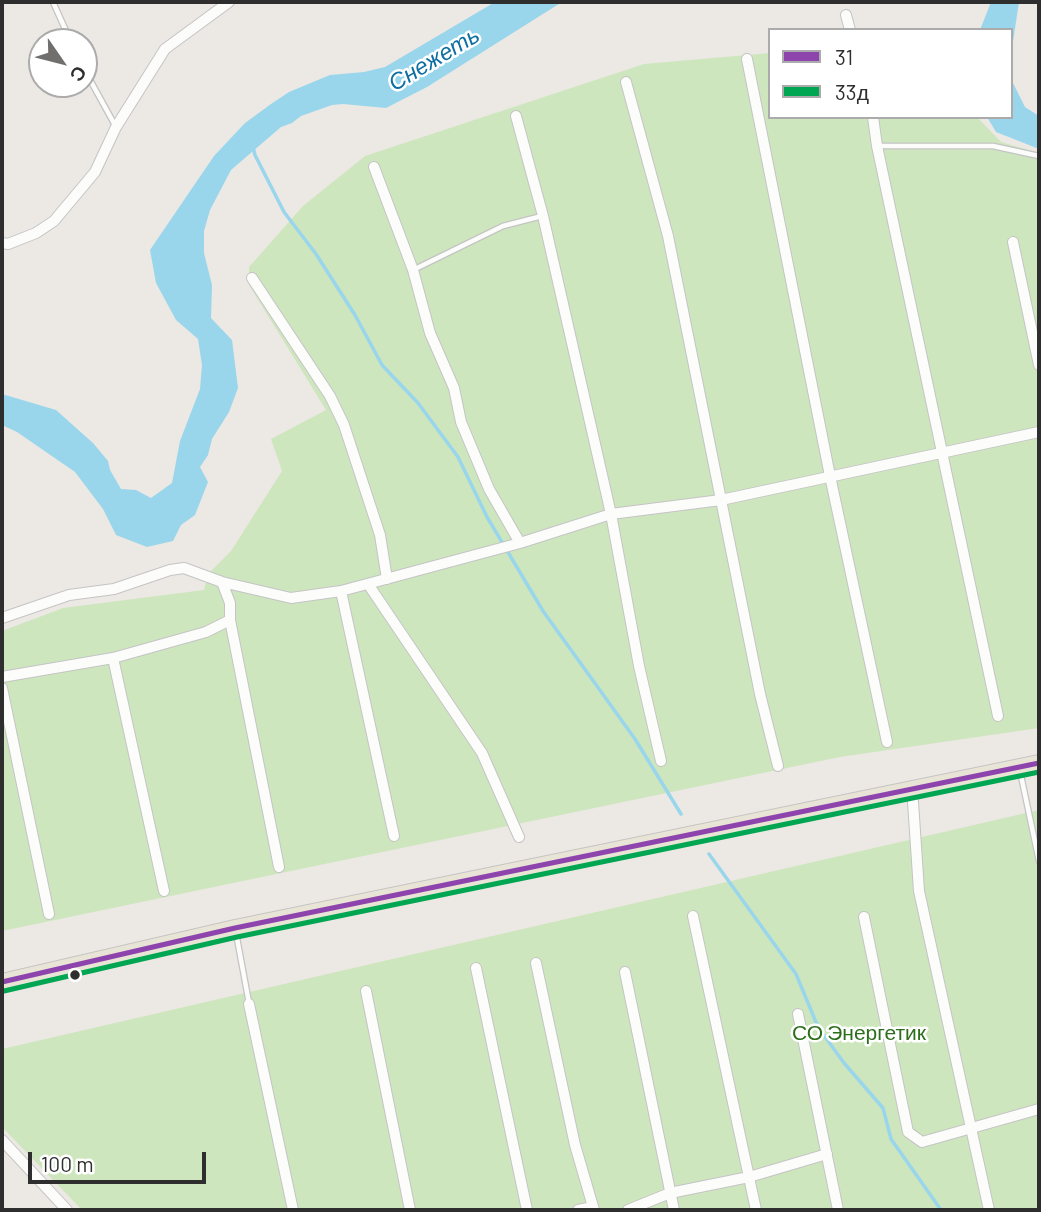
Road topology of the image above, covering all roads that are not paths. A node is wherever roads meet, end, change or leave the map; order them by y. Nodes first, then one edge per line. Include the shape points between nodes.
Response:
1 (53, 2) edge
2 (229, 2) edge
3 (846, 15) dead end
4 (65, 28) edge
5 (849, 28) edge
6 (747, 60) dead end
7 (626, 82) dead end
8 (98, 94) edge
9 (516, 116) dead end
10 (873, 119) edge
11 (116, 127) junction
12 (877, 146) junction
13 (1039, 156) edge
14 (374, 167) dead end
15 (543, 216) junction
16 (1013, 242) dead end
17 (2, 243) edge
18 (414, 270) junction
19 (252, 278) dead end
20 (1039, 365) edge
21 (1039, 432) edge
22 (942, 452) junction
23 (830, 476) junction
24 (721, 500) junction
25 (611, 514) junction
26 (520, 543) junction
27 (387, 579) junction
28 (222, 582) junction
29 (368, 584) junction
30 (341, 591) junction
31 (2, 618) edge
32 (230, 620) junction
33 (113, 658) junction
34 (2, 677) edge
35 (2, 688) edge
36 (998, 716) dead end
37 (887, 742) dead end
38 (661, 761) dead end
39 (1039, 763) edge
40 (778, 766) dead end
41 (1020, 767) junction
42 (912, 788) junction
43 (394, 836) dead end
44 (519, 837) dead end
45 (1039, 861) edge
46 (279, 867) dead end
47 (164, 891) dead end
48 (48, 914) dead end
49 (693, 916) dead end
50 (864, 917) dead end
51 (235, 928) junction
52 (536, 963) dead end
53 (476, 968) dead end
54 (625, 972) dead end
55 (2, 982) edge
56 (366, 991) dead end
57 (249, 1004) joint
58 (798, 1014) dead end
59 (1039, 1108) edge
60 (970, 1128) junction
61 (2, 1140) edge
62 (827, 1154) junction
63 (749, 1177) junction
64 (670, 1193) junction
65 (594, 1209) edge
66 (67, 1210) edge
67 (293, 1210) edge
68 (411, 1210) edge
69 (527, 1210) edge
70 (578, 1210) edge
71 (628, 1210) edge
72 (674, 1210) edge
73 (756, 1210) edge
74 (838, 1210) edge
75 (989, 1210) edge

1 - 4 lane
2 - 11 street via 165,49
3 - 5 street
6 - 23 street
7 - 24 street via 668,236
8 - 11 lane
9 - 15 street
10 - 12 street
11 - 17 street via 95,172 54,222
12 - 13 lane via 993,146
12 - 22 street
14 - 18 street
15 - 18 lane via 503,226
15 - 25 street
16 - 20 street
18 - 26 street via 461,422 489,489
19 - 27 street via 330,396 344,425 380,535
21 - 22 street
22 - 23 street
22 - 36 street
23 - 24 street
23 - 37 street
24 - 25 street
24 - 40 street
25 - 26 street
25 - 38 street
26 - 27 street
27 - 29 street
28 - 30 street via 291,598
28 - 31 street via 184,568 170,570 114,589 69,595
28 - 32 street via 230,603
29 - 30 street
29 - 44 street via 482,753
30 - 43 street
32 - 33 street via 206,632
32 - 46 street
33 - 34 street
33 - 47 street
35 - 48 street
39 - 41 main road
41 - 42 main road
41 - 45 lane
42 - 51 main road
42 - 60 street via 919,891
49 - 63 street
50 - 60 street via 908,1132 922,1142
51 - 55 main road
51 - 57 lane
52 - 65 street via 575,1145
53 - 69 street
54 - 64 street
56 - 68 street
57 - 67 street
58 - 62 street
59 - 60 street
60 - 75 street
61 - 66 street
62 - 63 street
62 - 74 street
63 - 64 street
63 - 73 street
64 - 71 street
64 - 72 street
65 - 70 street

